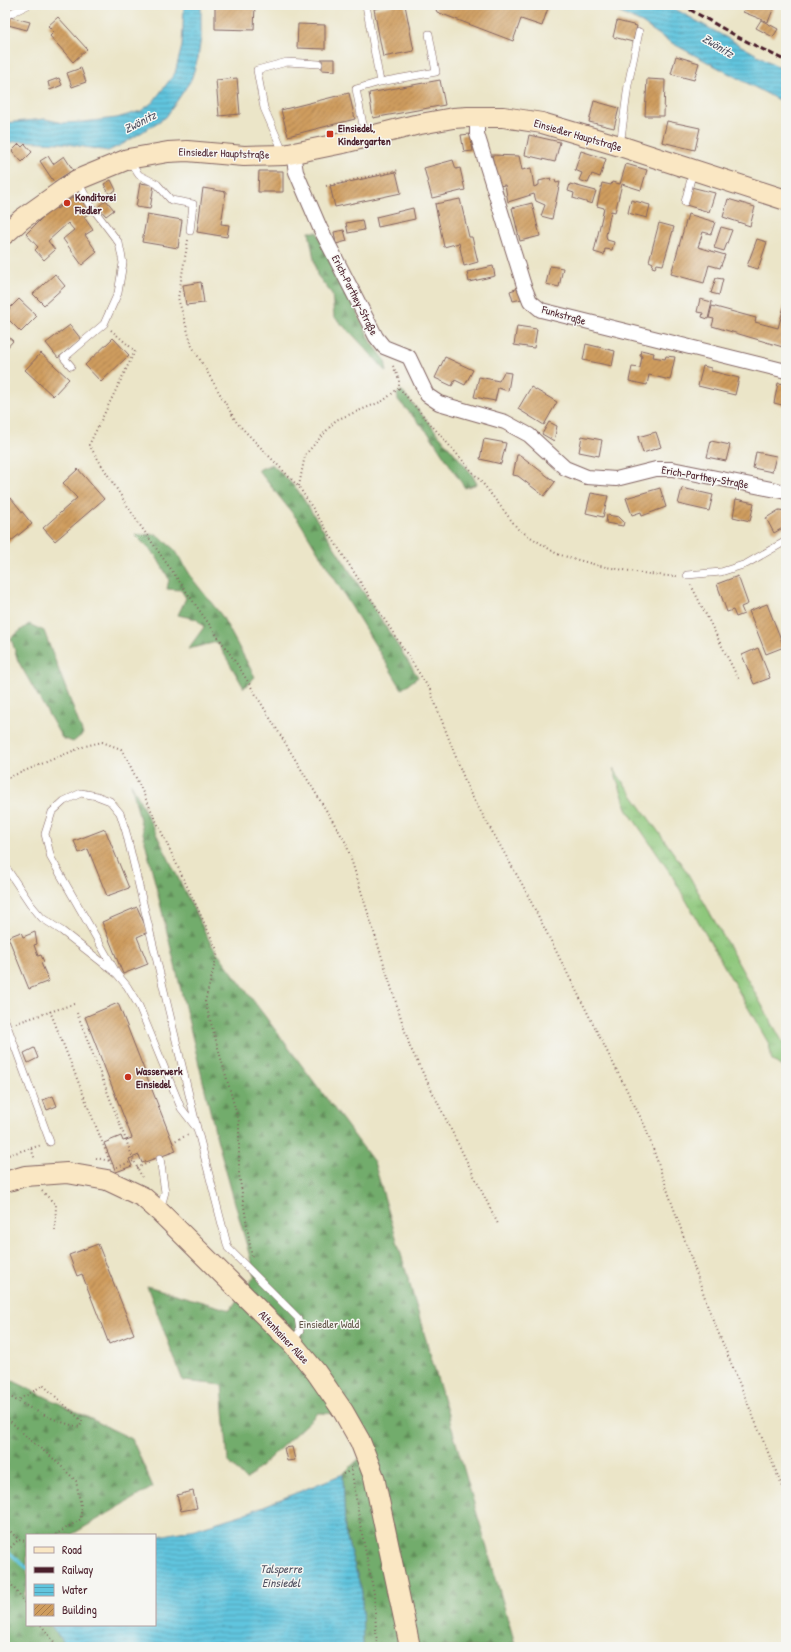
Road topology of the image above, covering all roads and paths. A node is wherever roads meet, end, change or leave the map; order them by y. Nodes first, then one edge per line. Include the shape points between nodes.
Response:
1 (28, 5) edge
2 (366, 5) edge
3 (5, 16) edge
4 (639, 32) dead end
5 (429, 34) dead end
6 (319, 64) dead end
7 (380, 82) junction
8 (477, 117) junction
9 (365, 138) junction
10 (620, 146) junction
11 (288, 154) junction
12 (128, 159) junction
13 (399, 170) dead end
14 (693, 171) junction
15 (77, 180) junction
16 (326, 186) dead end
17 (786, 200) edge
18 (685, 202) dead end
19 (190, 231) joint
20 (5, 234) edge
21 (104, 324) junction
22 (384, 347) junction
23 (71, 366) dead end
24 (786, 371) edge
25 (400, 388) junction
26 (299, 487) junction
27 (786, 492) edge
28 (786, 541) edge
29 (687, 575) junction
30 (739, 680) dead end
31 (5, 780) edge
32 (5, 866) edge
33 (117, 974) junction
34 (74, 1004) dead end
35 (50, 1011) junction
36 (77, 1013) dead end
37 (6, 1023) edge
38 (197, 1128) junction
39 (188, 1136) dead end
40 (50, 1142) dead end
41 (172, 1142) dead end
42 (5, 1156) edge
43 (96, 1158) dead end
44 (160, 1158) joint
45 (110, 1161) junction
46 (134, 1161) junction
47 (35, 1162) dead end
48 (137, 1168) junction
49 (5, 1182) edge
50 (40, 1189) dead end
51 (165, 1192) junction
52 (160, 1212) junction
53 (498, 1224) dead end
54 (55, 1230) dead end
55 (255, 1275) junction
56 (292, 1343) junction
57 (5, 1394) edge
58 (17, 1401) junction
59 (5, 1416) edge
60 (351, 1467) dead end
61 (352, 1470) junction
62 (343, 1474) dead end
63 (782, 1486) dead end
64 (5, 1526) edge
65 (57, 1534) edge
66 (19, 1540) junction
67 (26, 1540) edge
68 (5, 1553) edge
69 (5, 1576) edge
70 (26, 1605) edge
71 (42, 1626) edge
72 (58, 1647) edge
73 (377, 1647) edge
74 (410, 1647) edge

1 - 3 lane
2 - 7 lane
4 - 10 lane via 628,85
5 - 7 lane via 436,72
6 - 11 lane via 287,62 257,70 264,108
7 - 9 lane via 356,89
8 - 9 main road, Einsiedler Hauptstraße via 453,118
8 - 10 main road, Einsiedler Hauptstraße via 503,117 542,123
8 - 24 street, Funkstraße via 477,134 521,279 530,301 536,306 541,310
9 - 11 main road, Einsiedler Hauptstraße
10 - 14 main road, Einsiedler Hauptstraße
11 - 12 main road, Einsiedler Hauptstraße via 244,156 187,151
11 - 22 street, Erich-Parthey-Straße via 320,228 376,337
12 - 15 main road, Einsiedler Hauptstraße
12 - 19 lane via 139,175 157,184 171,200 193,204
13 - 16 path
14 - 17 main road, Einsiedler Hauptstraße
14 - 18 lane
15 - 20 main road, Einsiedler Hauptstraße
15 - 21 lane via 91,206 119,244 123,263 118,293
19 - 26 path via 178,298 192,346 236,423
21 - 23 lane via 64,358
21 - 53 path via 135,350 89,445 135,518 239,666 346,843 410,1047
22 - 25 path via 399,379
22 - 27 street, Erich-Parthey-Straße via 409,357 427,394 440,403 505,422 529,435 565,468 587,476 616,479 656,469 672,469
25 - 26 path via 383,401 336,420 305,455
25 - 29 path via 484,485 518,529 544,546 557,554 600,566 666,576
26 - 63 path via 430,690 469,791 522,884 645,1126 711,1315
28 - 29 lane via 746,564 721,572
29 - 30 path
31 - 55 path via 85,746 102,742 121,749 128,761 218,952 205,1002 239,1122 239,1174
32 - 33 lane via 42,918
33 - 38 lane via 139,1006 181,1108
33 - 38 lane via 51,858 45,834 52,812 64,801 81,793 110,801 120,813
34 - 35 path
35 - 37 path
35 - 45 path
36 - 46 path
37 - 40 lane
38 - 55 lane via 228,1248
39 - 41 path
42 - 47 path via 31,1148
43 - 45 path
44 - 48 path
44 - 51 lane
45 - 46 path via 113,1169
46 - 48 path
48 - 51 path via 140,1176
49 - 52 main road, Altenhainer Allee via 25,1176 67,1173 107,1180 143,1197
50 - 54 path via 56,1205
51 - 52 lane
52 - 56 main road, Altenhainer Allee
55 - 56 lane via 298,1318 300,1331
56 - 74 main road, Altenhainer Allee via 343,1411 360,1441 374,1477
57 - 58 path
58 - 58 path via 65,1424 80,1427 82,1421 44,1385
59 - 65 path via 76,1481 81,1519
60 - 61 path
61 - 62 path
61 - 73 path via 374,1593
64 - 66 path
66 - 67 path
66 - 68 path
69 - 70 path
71 - 72 path

